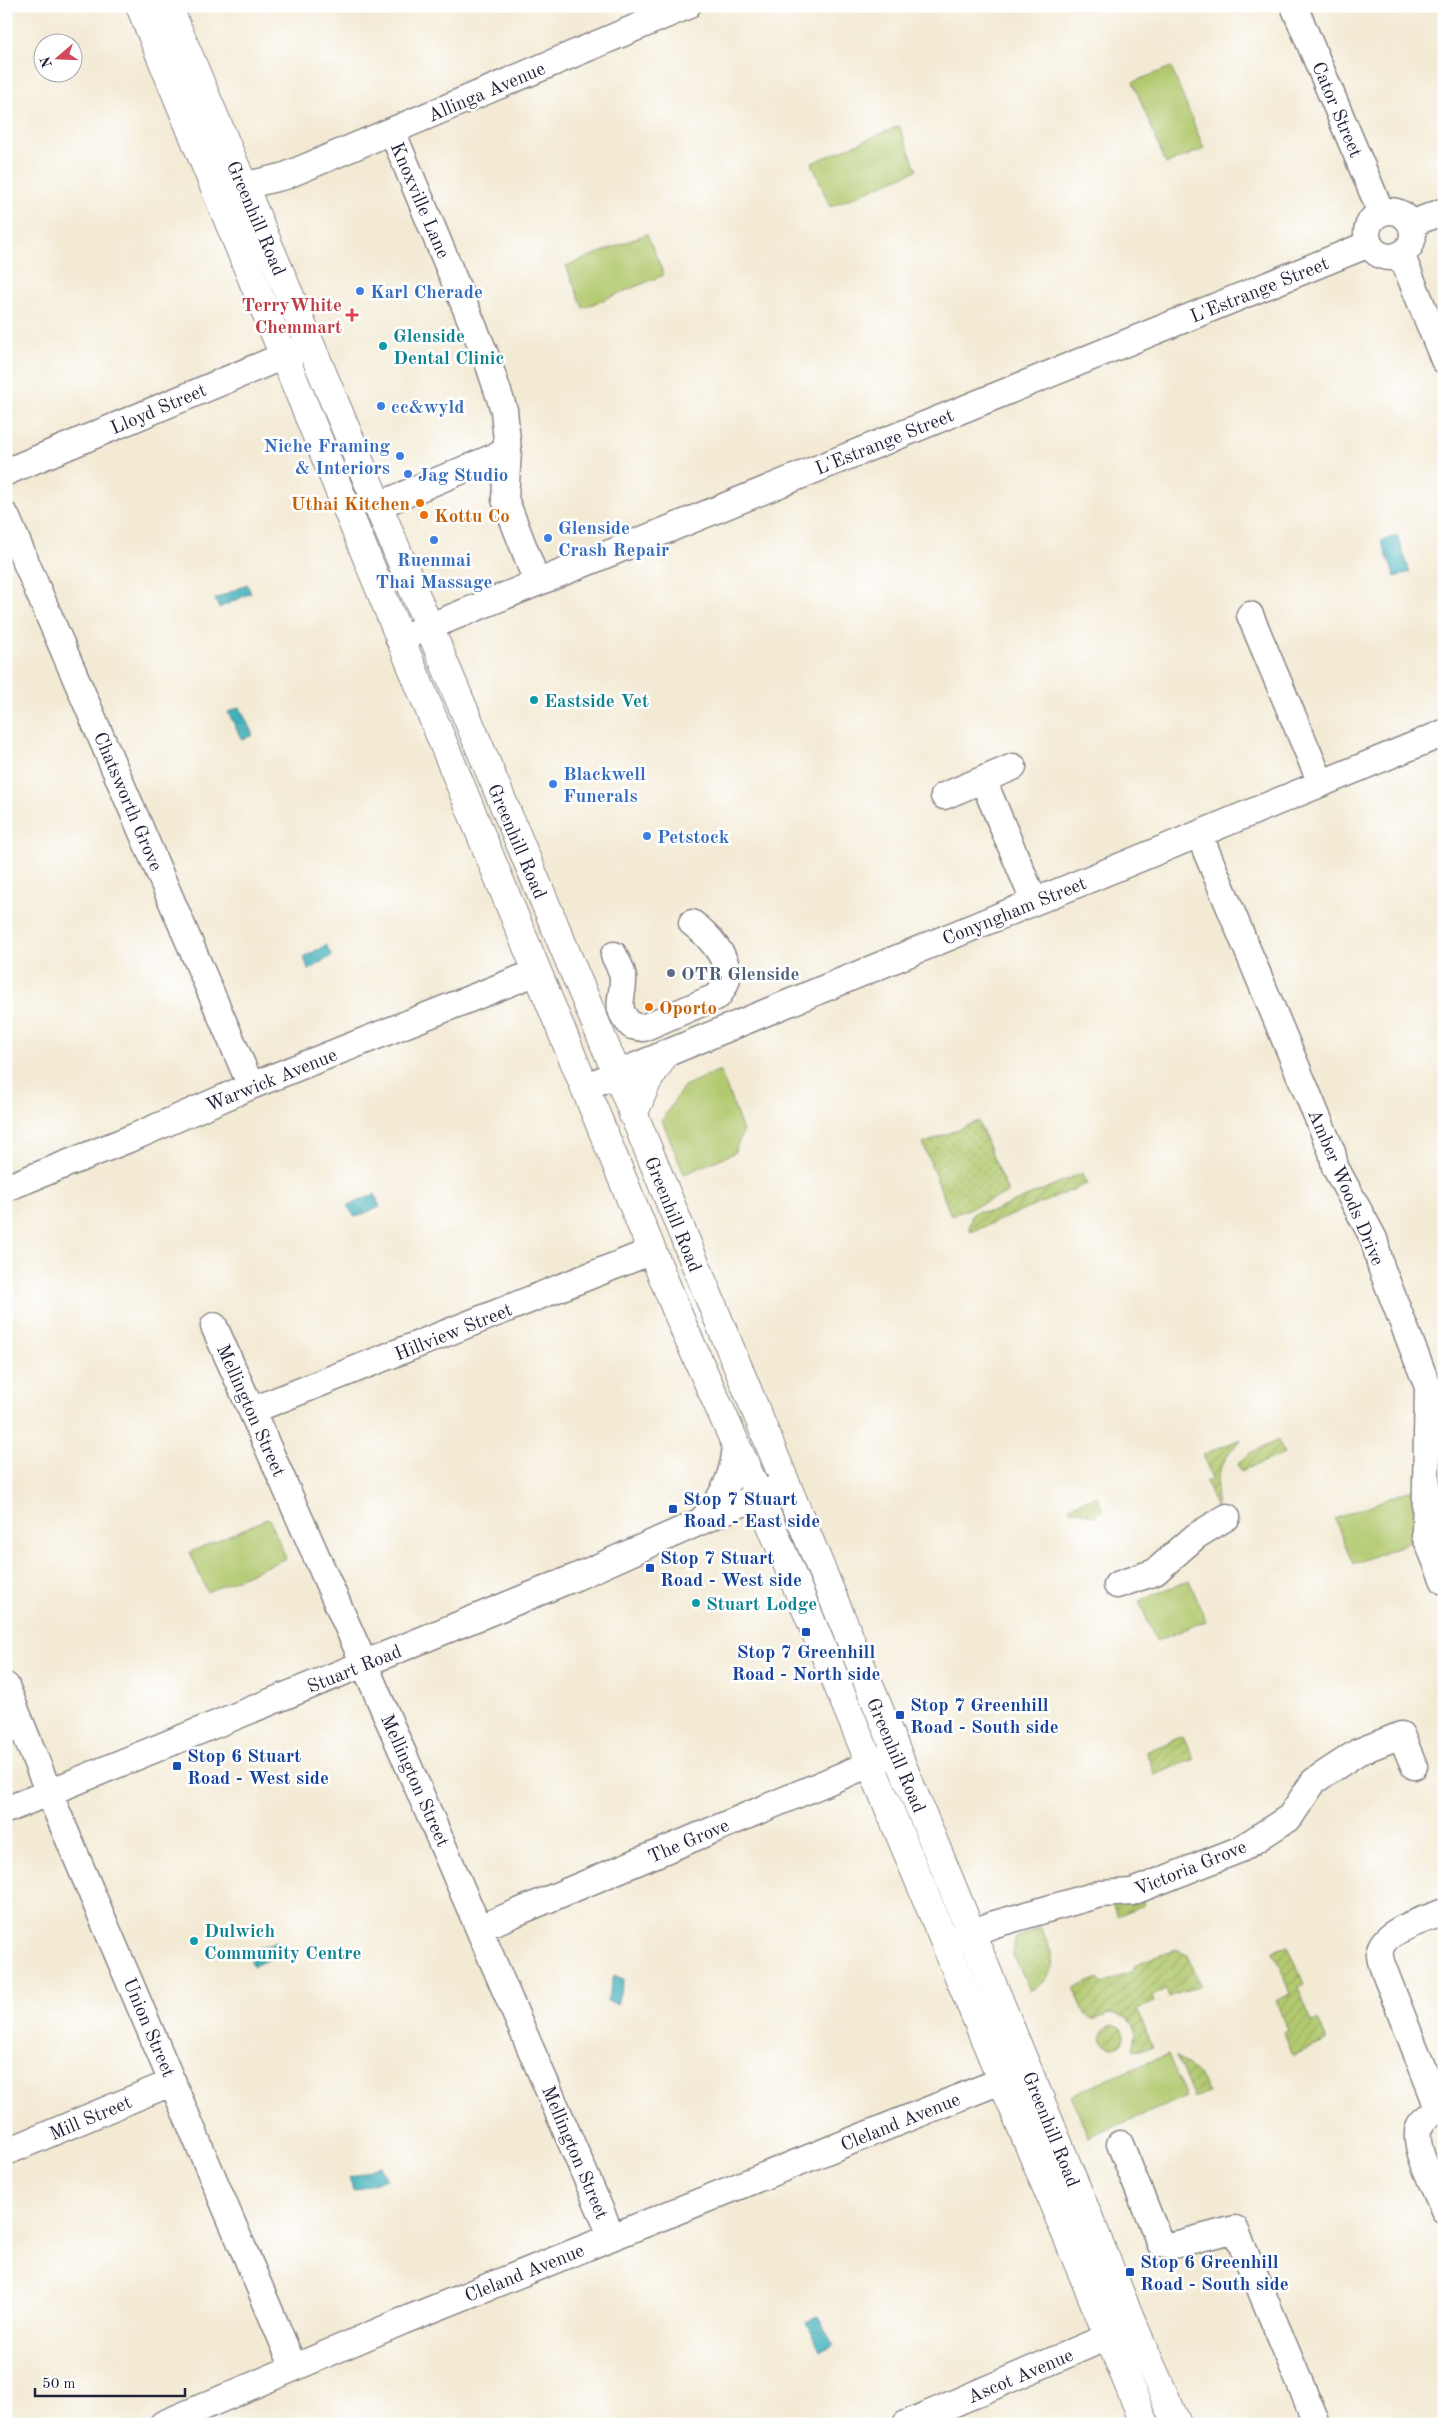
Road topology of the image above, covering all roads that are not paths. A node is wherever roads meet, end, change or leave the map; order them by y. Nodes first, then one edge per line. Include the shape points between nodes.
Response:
1 (140, 6) edge
2 (168, 6) edge
3 (1294, 6) edge
4 (681, 7) edge
5 (392, 131) junction
6 (235, 202) junction
7 (1444, 211) edge
8 (1381, 212) junction
9 (1411, 224) junction
10 (1369, 244) junction
11 (1400, 254) junction
12 (297, 350) junction
13 (1444, 360) edge
14 (508, 452) junction
15 (6, 472) edge
16 (377, 506) junction
17 (6, 516) edge
18 (537, 582) junction
19 (1250, 615) dead end
20 (427, 626) junction
21 (398, 639) junction
22 (1444, 733) edge
23 (1013, 767) dead end
24 (983, 780) junction
25 (1322, 783) junction
26 (944, 796) dead end
27 (1200, 834) junction
28 (1034, 902) junction
29 (548, 911) junction
30 (692, 923) dead end
31 (614, 955) dead end
32 (537, 972) junction
33 (665, 1054) junction
34 (617, 1074) junction
35 (251, 1086) junction
36 (585, 1087) junction
37 (633, 1115) junction
38 (6, 1188) edge
39 (652, 1252) junction
40 (214, 1326) dead end
41 (253, 1410) junction
42 (736, 1445) junction
43 (1435, 1481) edge
44 (785, 1484) junction
45 (759, 1496) junction
46 (1227, 1517) dead end
47 (701, 1521) junction
48 (1444, 1581) edge
49 (1117, 1585) dead end
50 (365, 1664) junction
51 (6, 1686) edge
52 (896, 1753) junction
53 (870, 1763) junction
54 (1414, 1766) dead end
55 (49, 1793) junction
56 (6, 1810) edge
57 (1444, 1912) edge
58 (480, 1928) junction
59 (970, 1932) junction
60 (945, 1943) junction
61 (1028, 2070) junction
62 (1002, 2080) junction
63 (173, 2082) junction
64 (1441, 2109) edge
65 (1120, 2144) dead end
66 (6, 2152) edge
67 (1444, 2210) edge
68 (612, 2236) junction
69 (1133, 2325) junction
70 (1108, 2336) junction
71 (294, 2368) junction
72 (163, 2424) edge
73 (906, 2424) edge
74 (1145, 2424) edge
75 (1177, 2424) edge
76 (1317, 2424) edge

1 - 6 main road, Greenhill Road
2 - 6 main road, Greenhill Road
3 - 8 street, Cator Street
4 - 5 street, Allinga Avenue
5 - 6 street, Allinga Avenue via 285,176
5 - 14 street, Knoxville Lane via 487,359 504,410
6 - 12 main road, Greenhill Road
7 - 9 street
8 - 9 street via 1401,214
8 - 10 street via 1370,222
9 - 11 street via 1410,244
10 - 11 street via 1386,257
10 - 18 street, L'Estrange Street
11 - 13 street
12 - 15 street, Lloyd Street
12 - 16 main road, Greenhill Road
12 - 21 main road, Greenhill Road
14 - 16 street
14 - 18 street, Knoxville Lane via 505,498
16 - 20 main road, Greenhill Road
17 - 35 street, Chatsworth Grove
18 - 20 street, L'Estrange Street
19 - 25 street
20 - 21 street, L'Estrange Street
20 - 29 main road, Greenhill Road
21 - 32 main road, Greenhill Road
22 - 25 street, Conyngham Street
23 - 24 street
24 - 26 street
24 - 28 street
25 - 27 street, Conyngham Street
27 - 28 street, Conyngham Street
27 - 43 street, Amber Woods Drive via 1332,1152 1335,1167 1374,1239 1381,1267 1417,1356 1428,1387
28 - 33 street, Conyngham Street
29 - 32 main road
29 - 34 main road, Greenhill Road
30 - 31 street via 707,933 717,947 726,971 723,988 718,996 643,1028 632,1026 620,1010 618,1002 623,976
32 - 35 street, Warwick Avenue
32 - 36 main road, Greenhill Road
33 - 34 street, Conyngham Street
33 - 37 main road via 647,1082
34 - 36 street, Conyngham Street
34 - 37 main road, Greenhill Road
35 - 38 street, Warwick Avenue via 134,1138
36 - 39 main road, Greenhill Road
37 - 44 main road, Greenhill Road
39 - 41 street, Hillview Street
39 - 42 main road, Greenhill Road
40 - 41 street, Mellington Street
41 - 50 street, Mellington Street
42 - 45 main road, Greenhill Road
42 - 47 street, Stuart Road via 734,1467 724,1493
43 - 48 street, Amber Woods Drive via 1425,1536
44 - 45 street, Stuart Road
44 - 52 main road, Greenhill Road
45 - 47 street, Stuart Road
45 - 53 main road, Greenhill Road
46 - 49 street via 1196,1536 1154,1572
47 - 50 street, Stuart Road via 576,1577
50 - 55 street, Stuart Road
50 - 58 street, Mellington Street
51 - 55 street, Union Street
52 - 53 street, The Grove
52 - 59 main road, Greenhill Road
53 - 58 street, The Grove
53 - 60 main road, Greenhill Road
54 - 59 street, Victoria Grove via 1401,1735 1358,1752 1314,1781 1290,1817 1242,1849 1132,1892 1107,1892
55 - 56 street, Stuart Road
55 - 63 street, Union Street
57 - 64 street via 1393,1933 1383,1942 1379,1952
58 - 68 street, Mellington Street
59 - 60 street, Victoria Grove
59 - 61 main road, Greenhill Road
60 - 62 main road, Greenhill Road
61 - 62 street, Cleland Avenue
61 - 69 main road, Greenhill Road
62 - 68 street, Cleland Avenue
62 - 70 main road, Greenhill Road
63 - 66 street, Mill Street
63 - 71 street, Union Street
64 - 67 street via 1420,2126 1417,2142
65 - 76 street via 1160,2243 1174,2245 1235,2229
68 - 71 street, Cleland Avenue
69 - 70 street, Ascot Avenue
69 - 75 main road, Greenhill Road
70 - 73 street, Ascot Avenue
70 - 74 main road, Greenhill Road
71 - 72 street, Cleland Avenue

